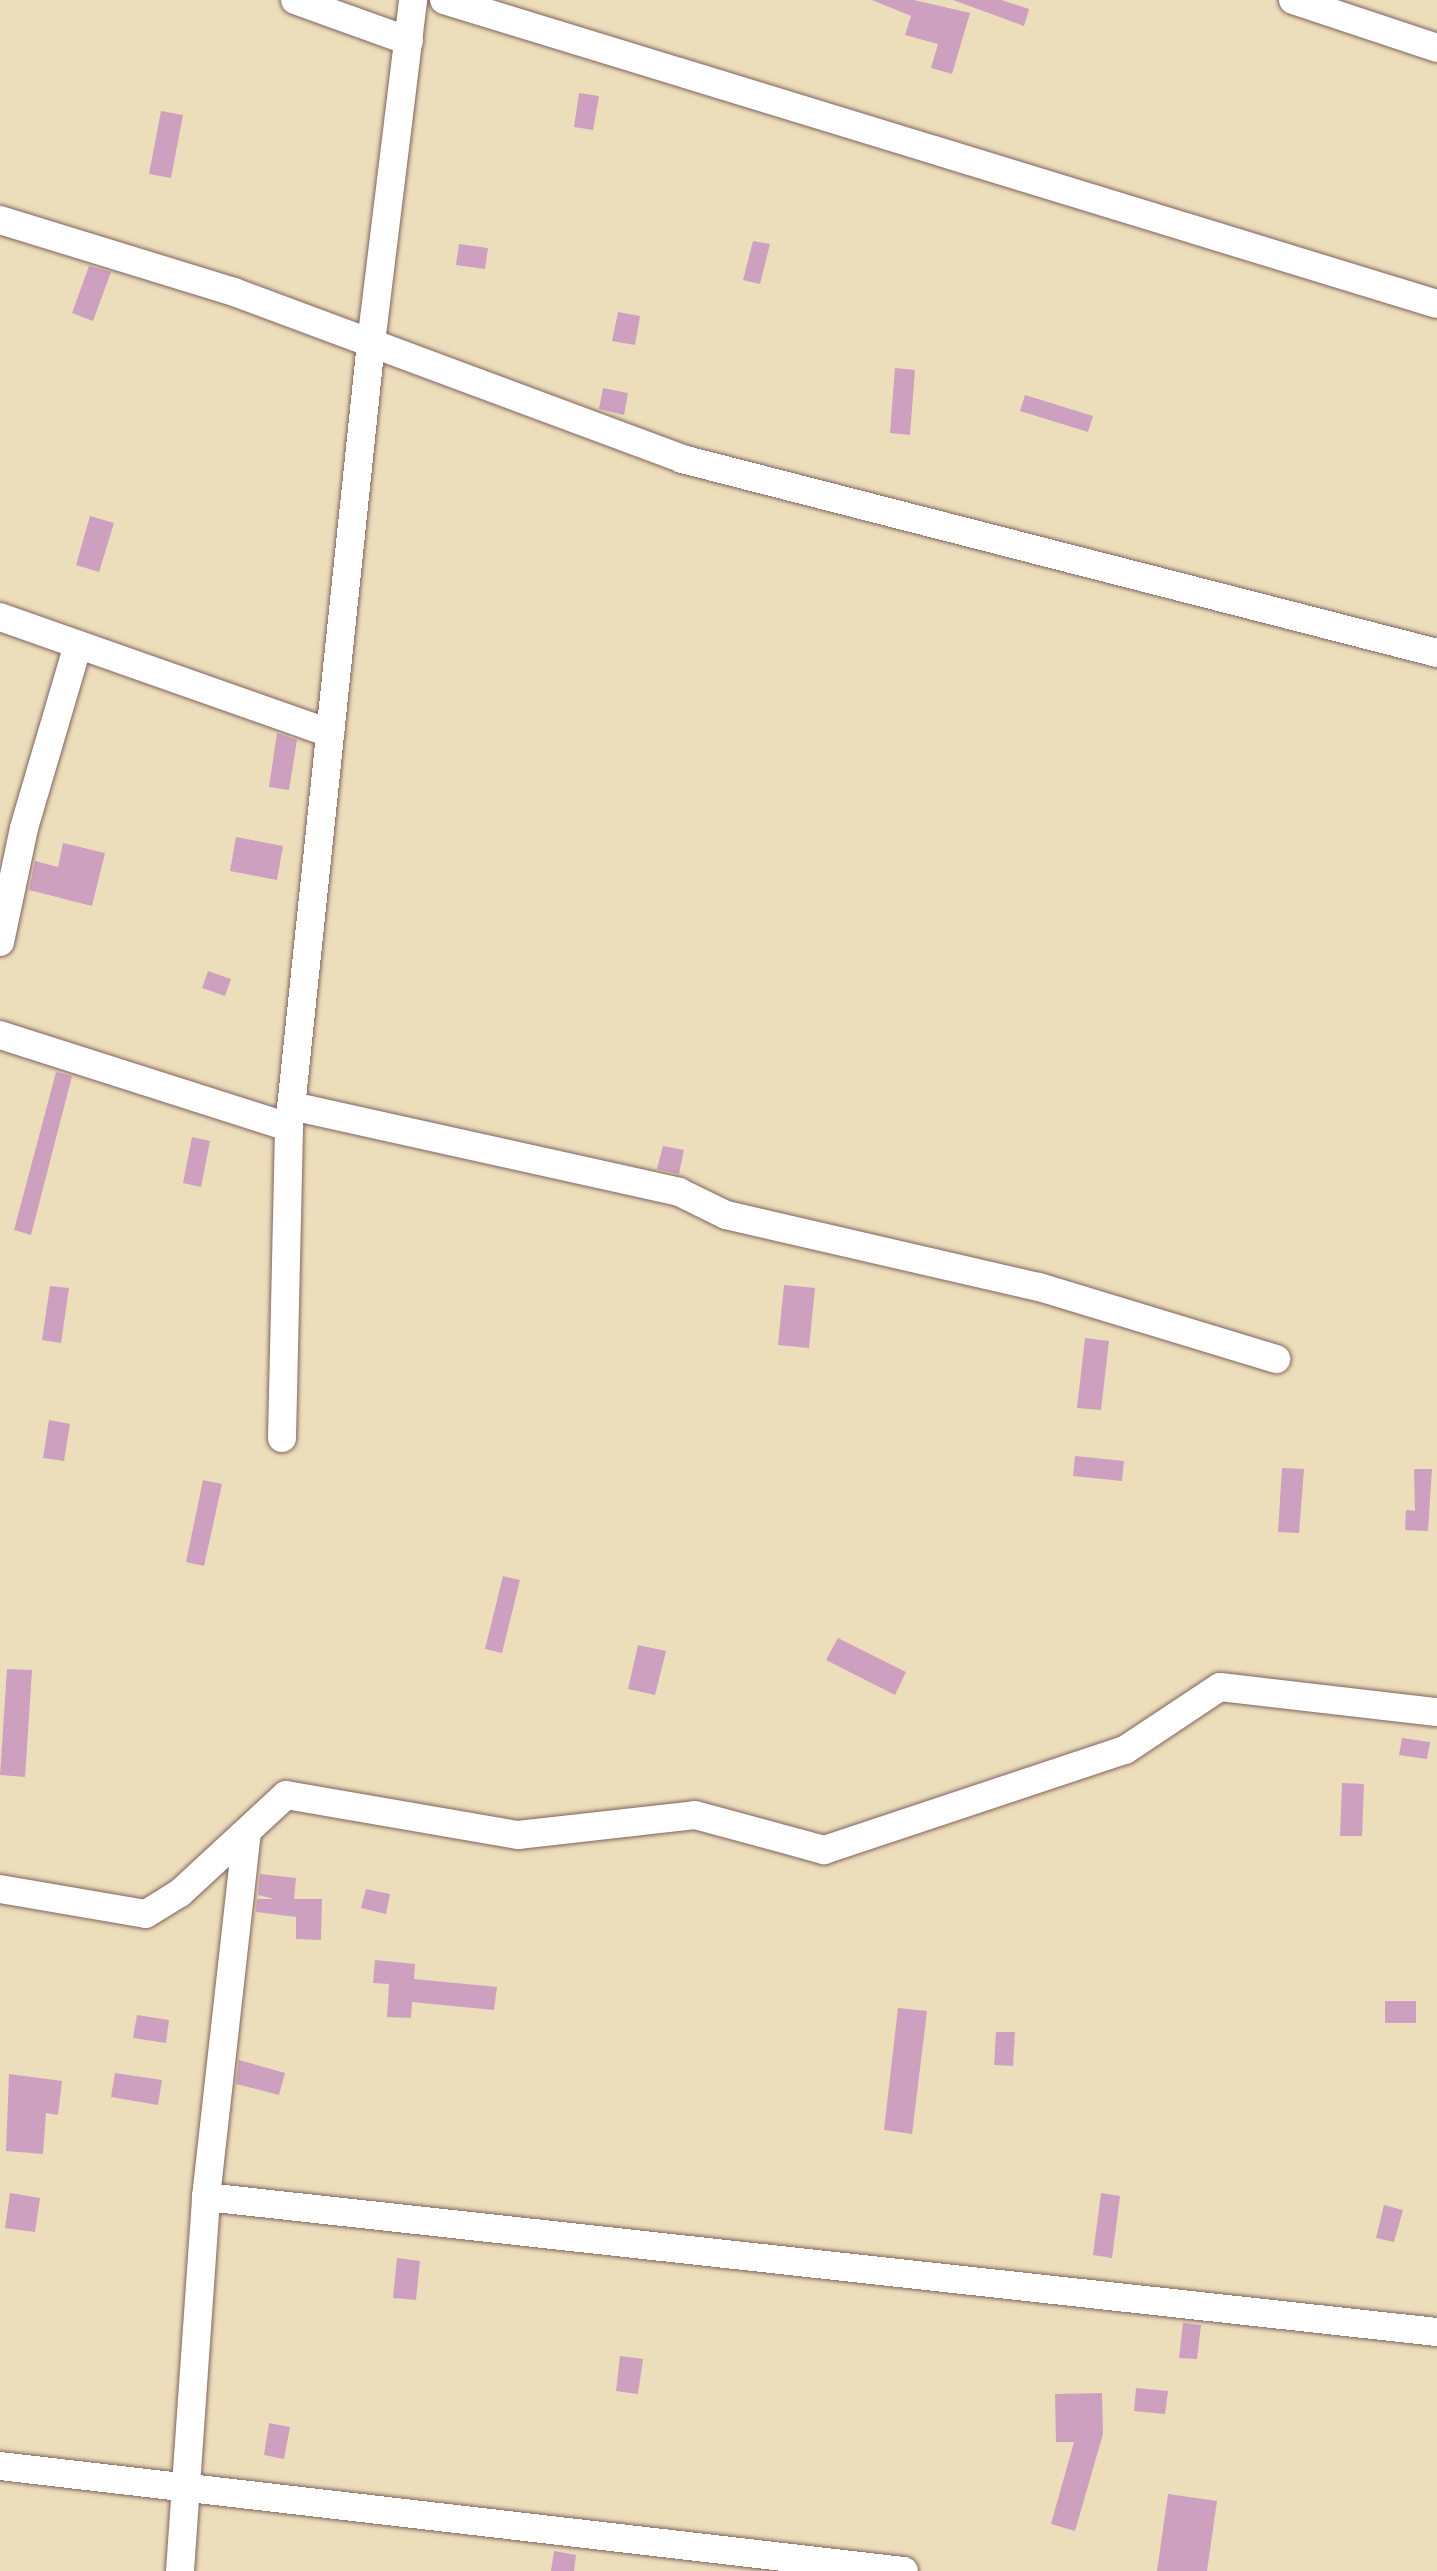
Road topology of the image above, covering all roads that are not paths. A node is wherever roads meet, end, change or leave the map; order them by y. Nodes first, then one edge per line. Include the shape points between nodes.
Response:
1 (295, 0) edge
2 (414, 0) edge
3 (444, 0) edge
4 (1293, 0) edge
5 (408, 41) junction
6 (1437, 48) edge
7 (0, 220) edge
8 (1437, 304) edge
9 (370, 343) junction
10 (0, 618) edge
11 (78, 645) junction
12 (1437, 653) edge
13 (330, 733) junction
14 (0, 942) edge
15 (0, 1036) edge
16 (290, 1117) junction
17 (1276, 1360) dead end
18 (282, 1438) dead end
19 (1437, 1712) edge
20 (247, 1832) junction
21 (0, 1889) edge
22 (206, 2197) junction
23 (1437, 2332) edge
24 (0, 2466) edge
25 (189, 2490) junction
26 (180, 2571) edge
27 (904, 2571) edge

1 - 5 street
2 - 5 street
3 - 8 street
4 - 6 street
5 - 9 street
7 - 9 street via 234,292
9 - 12 street via 682,459
9 - 13 street
10 - 11 street
11 - 13 street
11 - 14 street via 24,828
13 - 16 street
15 - 16 street
16 - 17 street via 679,1192 726,1215 1039,1288
16 - 18 street
19 - 20 street via 1220,1688 1125,1750 824,1850 695,1815 518,1835 286,1795
20 - 21 street via 180,1894 146,1914
20 - 22 street
22 - 23 street
22 - 25 street
24 - 25 street
25 - 26 street
25 - 27 street

